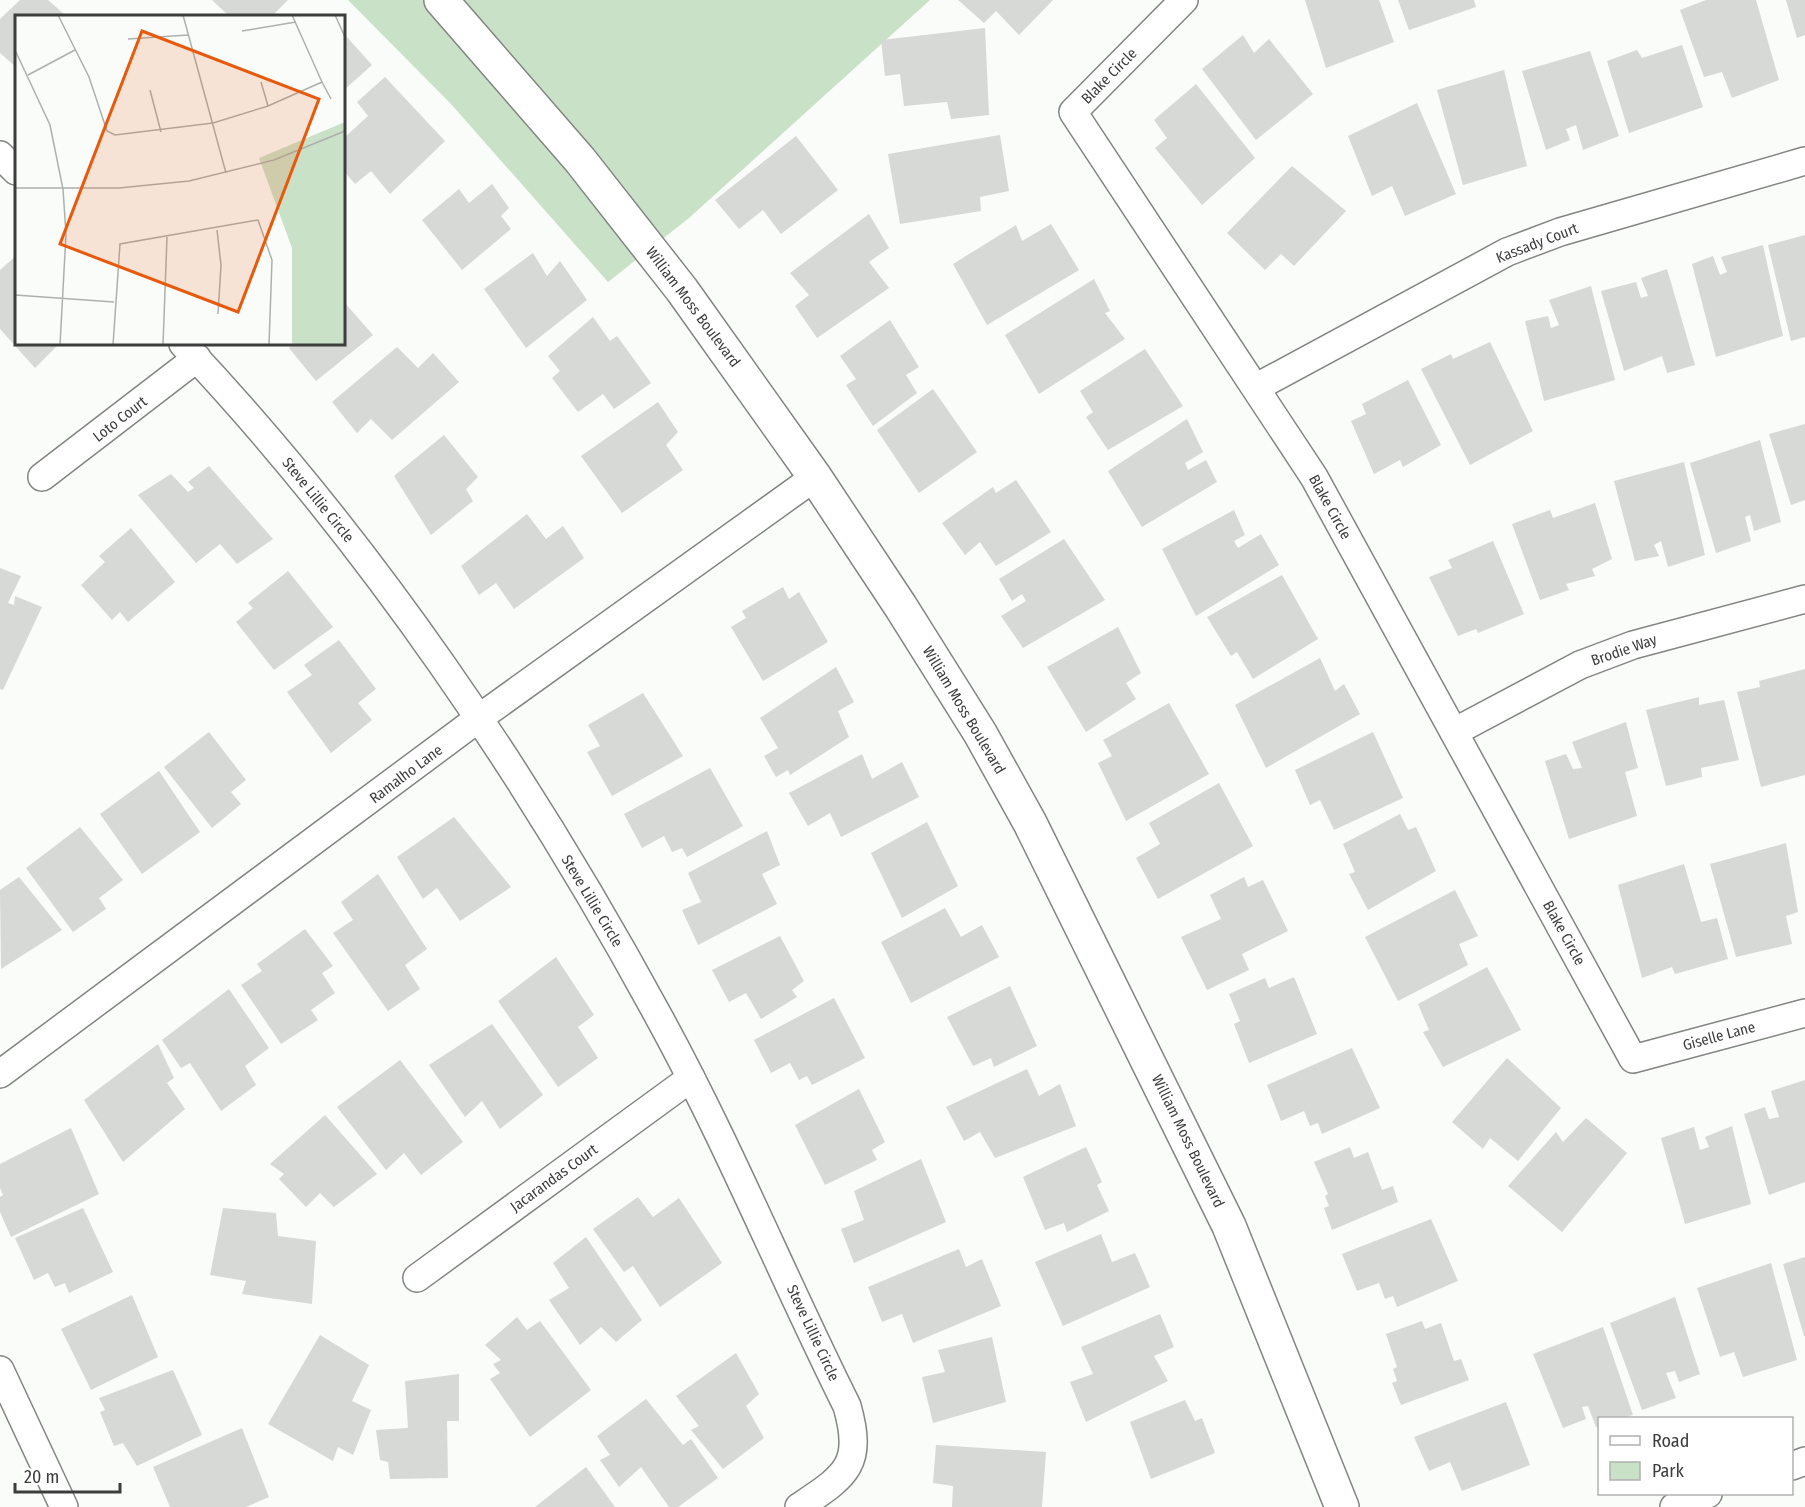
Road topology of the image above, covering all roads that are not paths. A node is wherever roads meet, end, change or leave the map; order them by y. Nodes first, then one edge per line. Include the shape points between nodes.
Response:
1 (441, 0) edge
2 (1184, 0) edge
3 (0, 155) edge
4 (1805, 161) edge
5 (15, 170) edge
6 (190, 351) edge
7 (1257, 387) junction
8 (42, 477) dead end
9 (815, 477) junction
10 (1805, 599) edge
11 (479, 718) junction
12 (1454, 732) junction
13 (1805, 1013) edge
14 (1633, 1059) joint
15 (0, 1074) edge
16 (691, 1078) junction
17 (417, 1278) dead end
18 (0, 1370) edge
19 (1705, 1495) edge
20 (64, 1507) edge
21 (799, 1507) edge
22 (1342, 1507) edge
23 (1674, 1507) edge

1 - 9 street, William Moss Boulevard via 580,160 688,299
2 - 7 street, Blake Circle via 1073,112
3 - 5 street
4 - 7 street, Kassady Court via 1560,232 1507,252
6 - 8 street, Loto Court
6 - 11 street, Steve Lillie Circle via 342,527
7 - 12 street, Blake Circle via 1314,477
9 - 11 street, Ramalho Lane
9 - 22 street, William Moss Boulevard via 980,733 1030,823 1229,1226
10 - 12 street, Brodie Way via 1633,645 1580,665
11 - 15 street, Ramalho Lane
11 - 16 street, Steve Lillie Circle via 603,917
12 - 14 street, Blake Circle
13 - 14 street, Giselle Lane
16 - 17 street, Jacarandas Court
16 - 21 street, Steve Lillie Circle via 847,1406 855,1433 852,1454 838,1481
18 - 20 street
19 - 23 street

